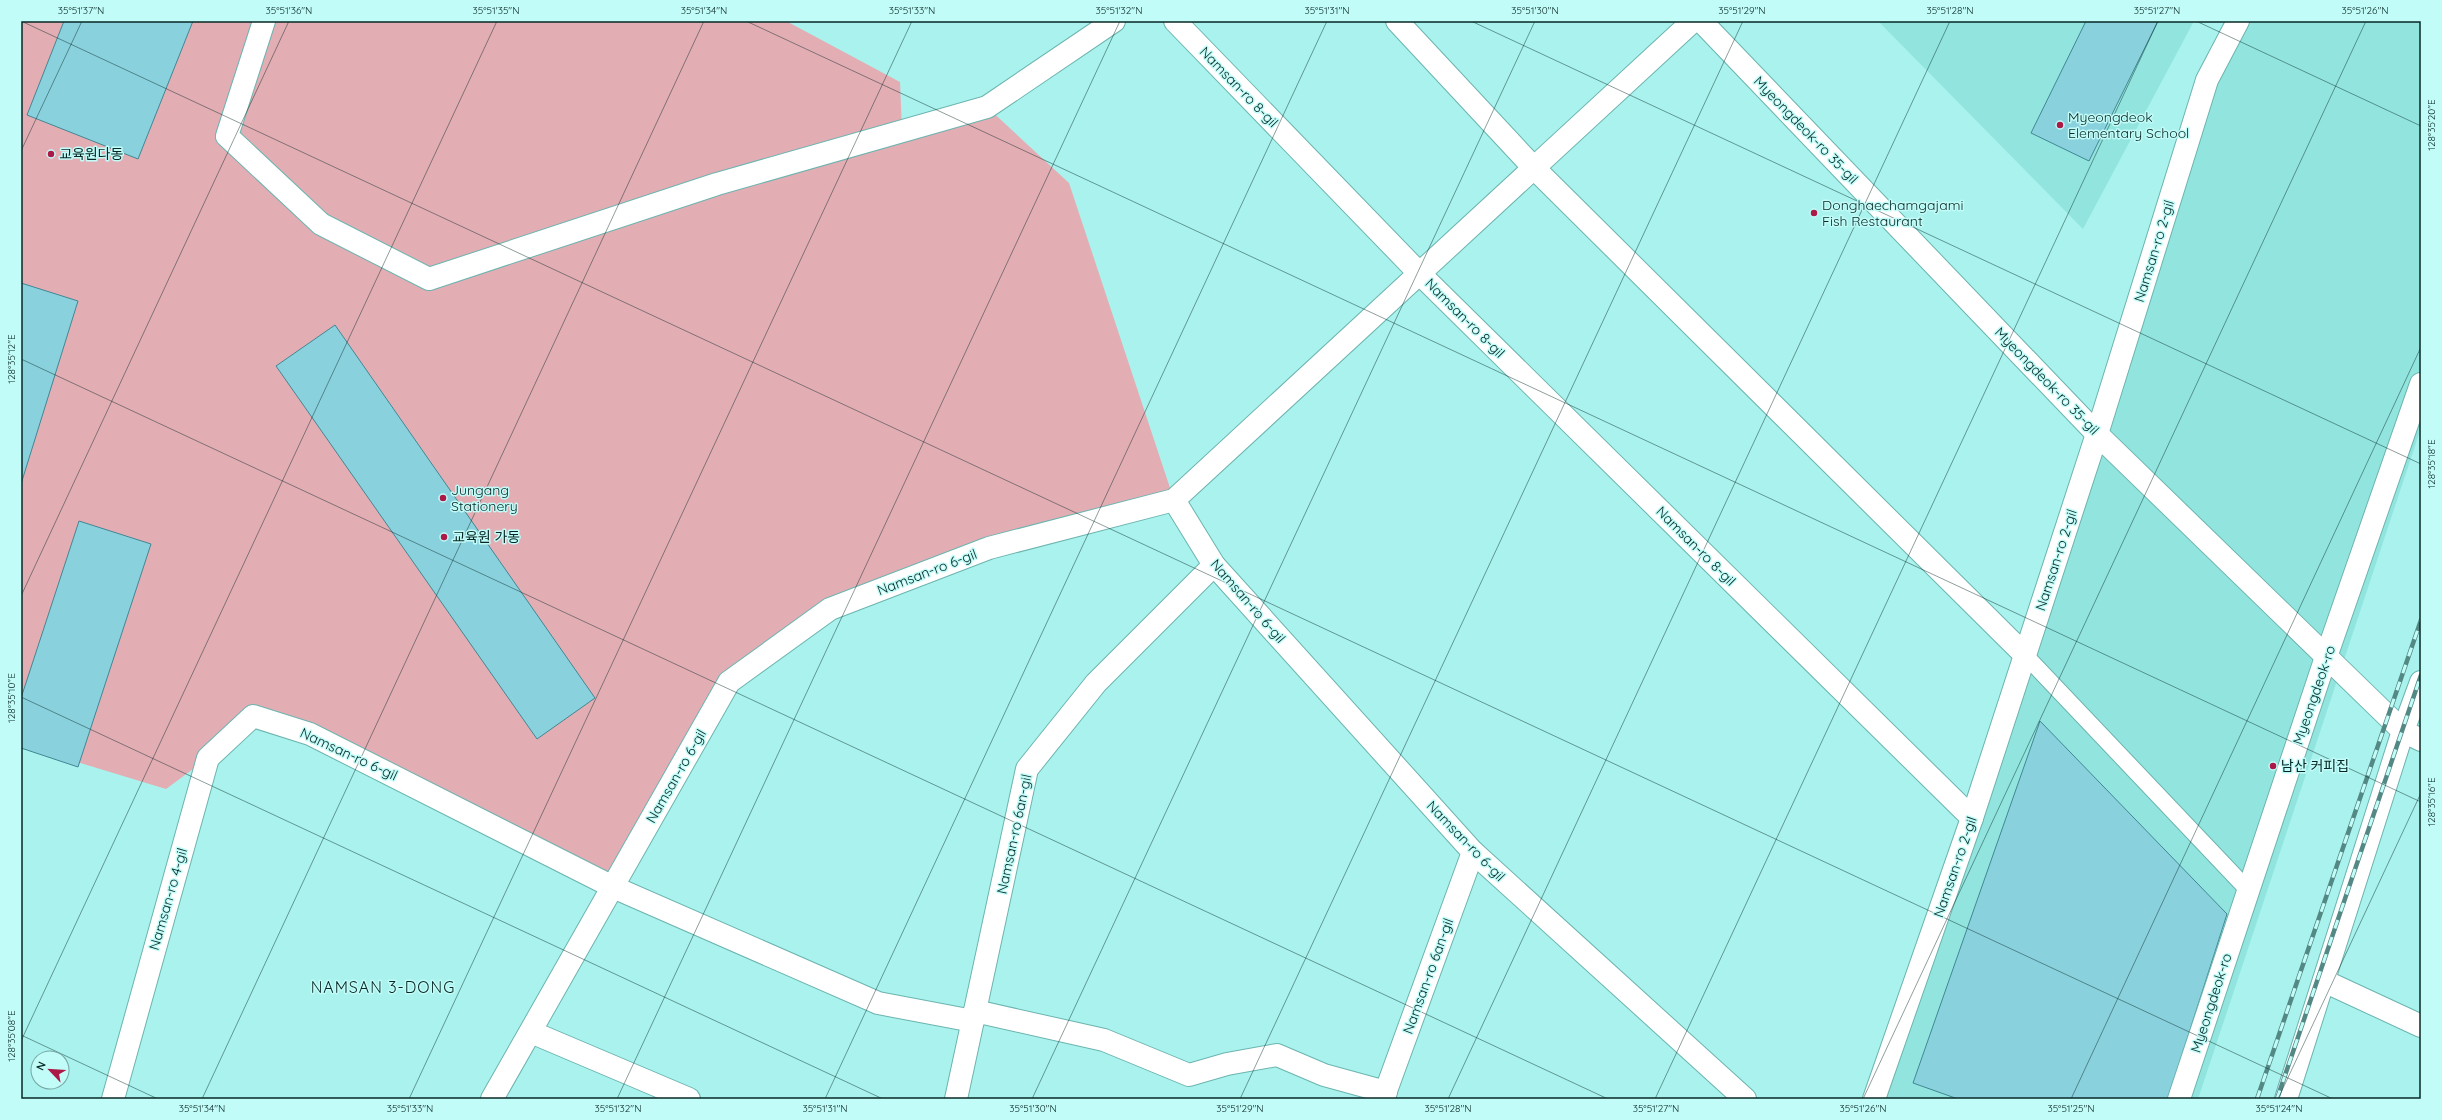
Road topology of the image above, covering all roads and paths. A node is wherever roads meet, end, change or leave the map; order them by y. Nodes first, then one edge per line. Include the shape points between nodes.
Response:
1 (264, 21) edge
2 (1114, 21) edge
3 (1175, 21) edge
4 (1397, 21) edge
5 (1693, 21) edge
6 (1701, 21) edge
7 (2238, 21) edge
8 (1534, 168) junction
9 (1420, 274) junction
10 (2421, 384) edge
11 (2097, 434) junction
12 (1174, 500) junction
13 (1214, 565) junction
14 (2025, 655) junction
15 (2326, 657) junction
16 (2421, 682) edge
17 (253, 716) joint
18 (2412, 736) edge
19 (1972, 818) junction
20 (1473, 852) junction
21 (613, 887) junction
22 (2248, 890) junction
23 (2324, 981) junction
24 (974, 1016) junction
25 (2421, 1026) edge
26 (531, 1032) junction
27 (1384, 1095) edge
28 (959, 1098) edge
29 (113, 1099) edge
30 (492, 1099) edge
31 (689, 1099) edge
32 (1744, 1099) edge
33 (1874, 1099) edge
34 (2179, 1099) edge
35 (2286, 1099) edge

1 - 2 street via 227,136 321,224 429,279 717,184 987,107
3 - 9 street, Namsan-ro 8-gil
4 - 8 street
5 - 8 street
6 - 11 street, Myeongdeok-ro 35-gil
7 - 11 street, Namsan-ro 2-gil via 2207,80
8 - 9 street
8 - 14 street
9 - 12 street, Namsan-ro 8-gil
9 - 19 street, Namsan-ro 8-gil
10 - 15 street, Myeongdeok-ro
11 - 14 street, Namsan-ro 2-gil
11 - 15 street, Myeongdeok-ro 35-gil
12 - 13 street, Namsan-ro 6-gil
12 - 21 street, Namsan-ro 6-gil via 989,548 830,609 729,682
13 - 20 street, Namsan-ro 6-gil
13 - 24 street, Namsan-ro 6an-gil via 1096,683 1028,768
14 - 19 street, Namsan-ro 2-gil
14 - 22 lane
15 - 18 street, Myeongdeok-ro 35-gil
15 - 22 street, Myeongdeok-ro
16 - 18 street
17 - 21 street, Namsan-ro 6-gil via 310,734
17 - 29 street, Namsan-ro 4-gil via 208,758
18 - 23 street
19 - 33 street, Namsan-ro 2-gil
20 - 27 street, Namsan-ro 6an-gil
20 - 32 street, Namsan-ro 6-gil
21 - 24 street via 878,1003
21 - 26 street, Namsan-ro 6-gil
22 - 34 street, Myeongdeok-ro
23 - 25 street
23 - 35 street
24 - 27 street via 1104,1040 1189,1075 1227,1064 1277,1055
24 - 28 street, Namsan-ro 6an-gil
26 - 30 street, Namsan-ro 6-gil
26 - 31 street

